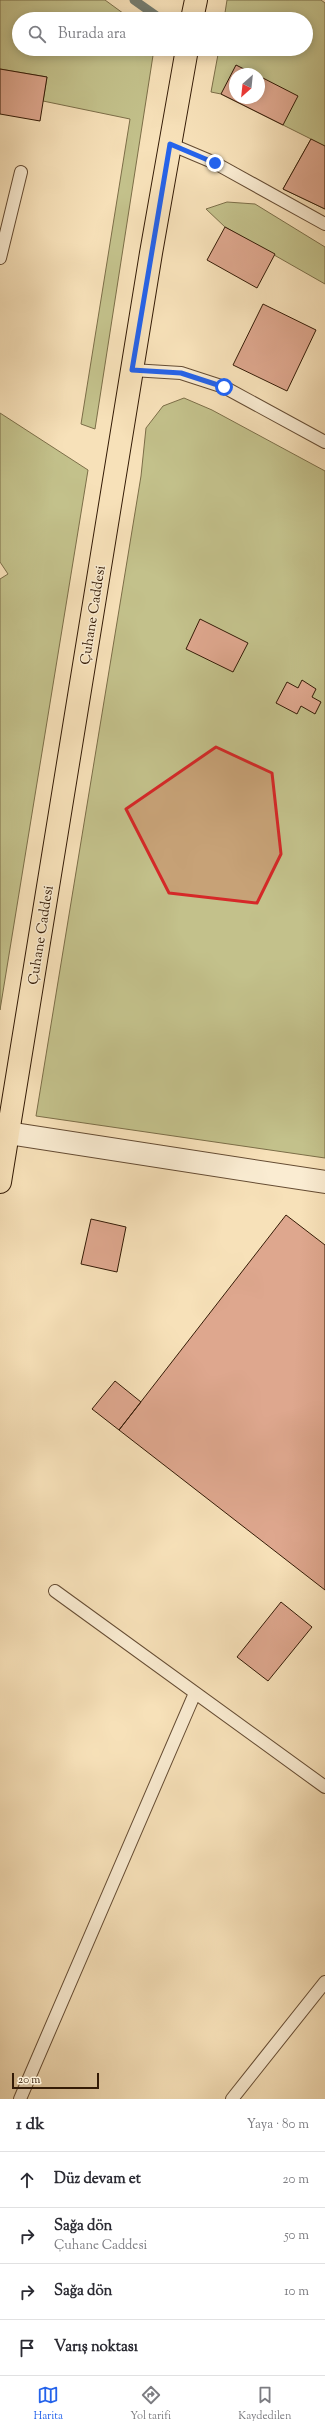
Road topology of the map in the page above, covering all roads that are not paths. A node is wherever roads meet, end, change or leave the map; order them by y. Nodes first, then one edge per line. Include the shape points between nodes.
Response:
1 (196, 0) edge
2 (193, 12) edge
3 (186, 56) edge
4 (170, 144) junction
5 (21, 172) dead end
6 (325, 224) edge
7 (0, 258) edge
8 (132, 370) junction
9 (325, 442) edge
10 (8, 1132) junction
11 (0, 1182) edge
12 (325, 1182) edge
13 (55, 1592) dead end
14 (196, 1693) junction
15 (325, 1787) edge
16 (325, 1982) edge
17 (20, 2099) edge
18 (232, 2099) edge

1 - 2 main road
3 - 4 main road, Çuhane Caddesi
4 - 6 lane via 215,163
4 - 8 main road, Çuhane Caddesi
5 - 7 lane
8 - 9 lane via 181,373 224,387
8 - 10 main road, Çuhane Caddesi
10 - 11 main road, Çuhane Caddesi
10 - 12 street
13 - 14 lane
14 - 15 lane
14 - 17 lane
16 - 18 lane

